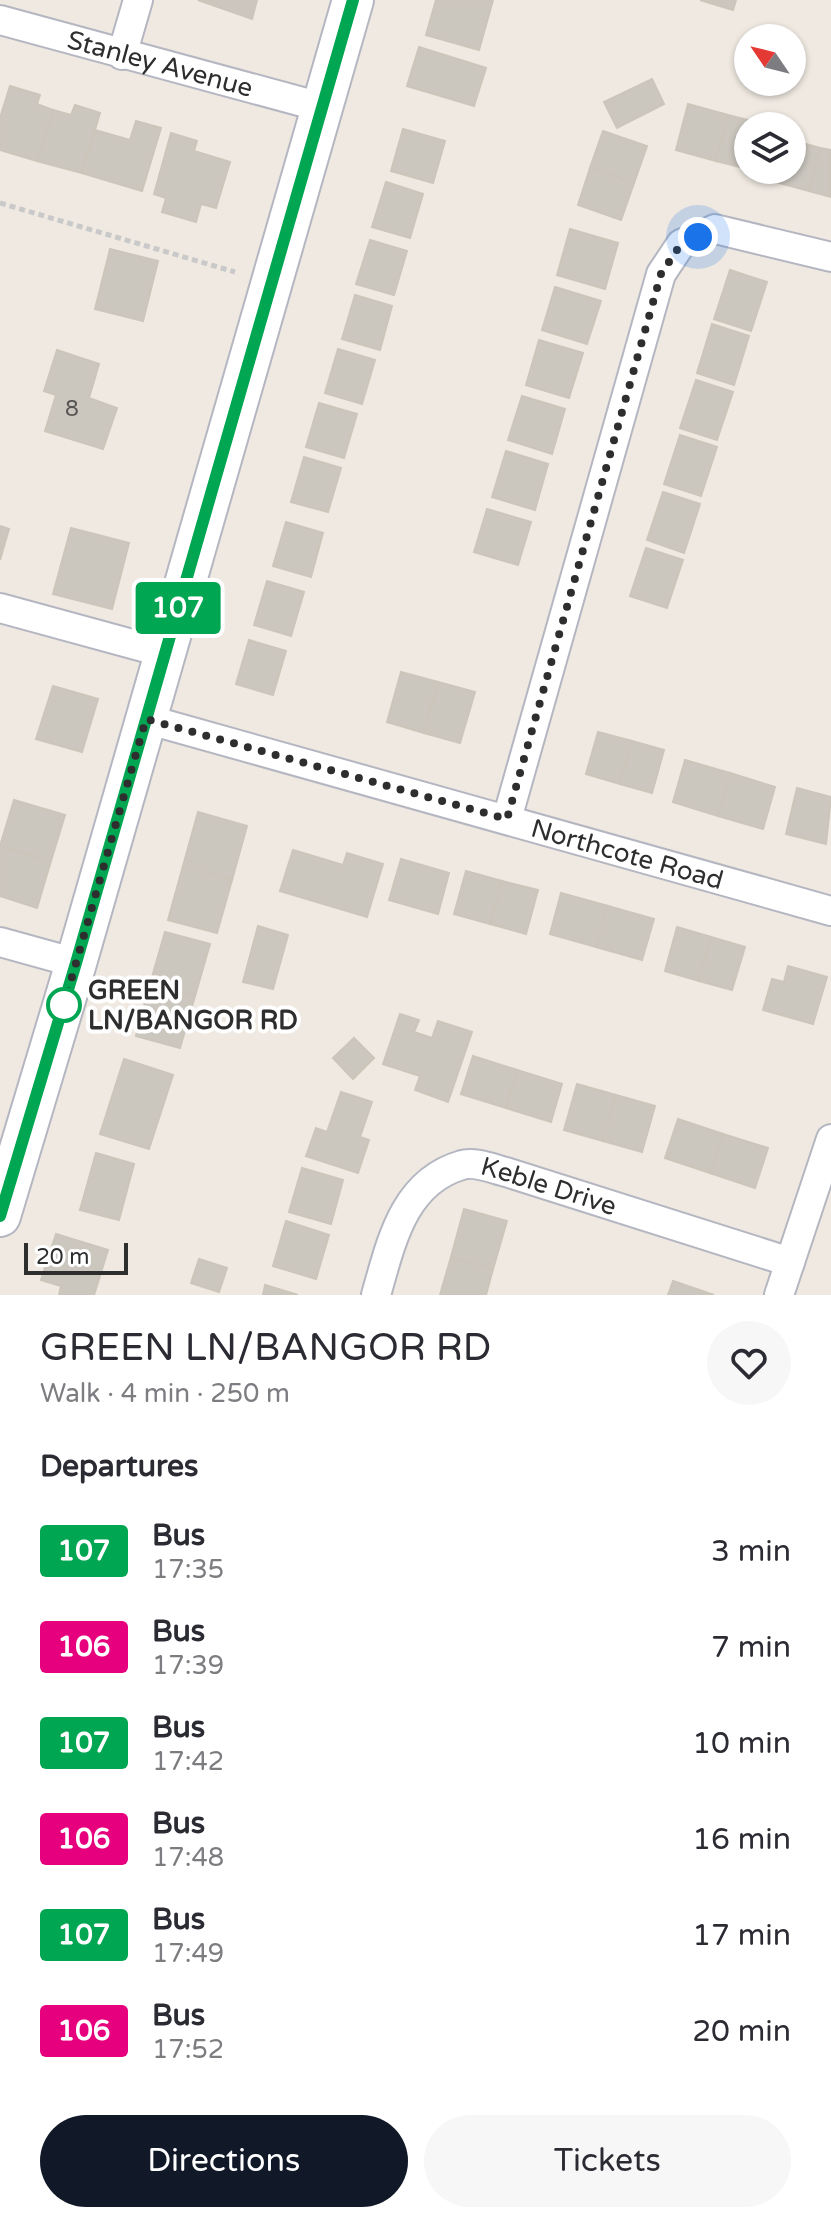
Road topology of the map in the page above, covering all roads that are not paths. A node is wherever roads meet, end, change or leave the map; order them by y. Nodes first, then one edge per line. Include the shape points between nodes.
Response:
1 (138, 0) edge
2 (353, 0) edge
3 (0, 20) edge
4 (122, 55) junction
5 (321, 107) junction
6 (831, 257) edge
7 (0, 608) edge
8 (165, 653) junction
9 (146, 719) junction
10 (507, 819) junction
11 (831, 911) edge
12 (0, 942) edge
13 (76, 963) junction
14 (831, 1139) edge
15 (0, 1216) edge
16 (790, 1262) junction
17 (376, 1295) edge
18 (779, 1295) edge

1 - 4 street
2 - 5 street
3 - 4 street, Stanley Avenue
4 - 5 street, Stanley Avenue
5 - 8 street
6 - 10 street via 715,229 681,244 661,274
7 - 8 street
8 - 9 street
9 - 10 street, Northcote Road
9 - 13 street
10 - 11 street, Northcote Road
12 - 13 street
13 - 15 street
14 - 16 street
16 - 17 street, Keble Drive via 465,1163 429,1182 405,1206
16 - 18 street

